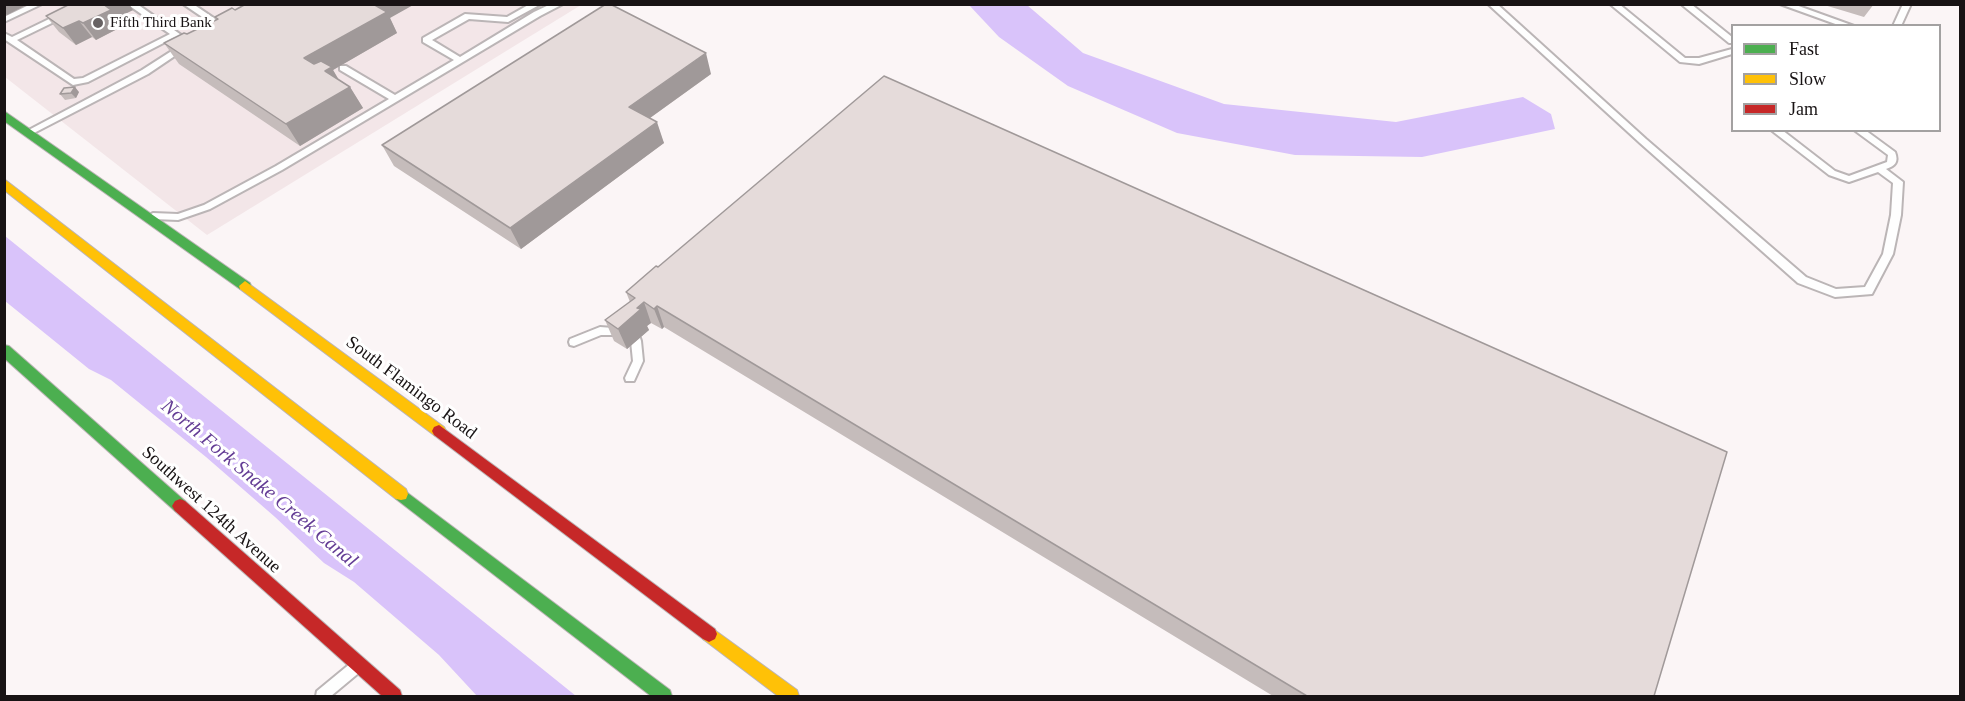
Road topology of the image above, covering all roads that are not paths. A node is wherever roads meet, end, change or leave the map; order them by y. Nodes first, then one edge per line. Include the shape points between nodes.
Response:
1 (38, 4) edge
2 (87, 4) edge
3 (131, 4) edge
4 (187, 4) edge
5 (537, 4) edge
6 (559, 4) edge
7 (1492, 4) edge
8 (1614, 4) edge
9 (1685, 4) edge
10 (1784, 4) edge
11 (1907, 4) edge
12 (4, 20) edge
13 (232, 22) edge
14 (1844, 24) edge
15 (1898, 24) edge
16 (175, 34) junction
17 (8, 37) edge
18 (1731, 40) edge
19 (1731, 52) edge
20 (460, 60) junction
21 (343, 68) dead end
22 (395, 99) junction
23 (4, 114) edge
24 (29, 132) junction
25 (1778, 132) edge
26 (1861, 132) edge
27 (1879, 169) junction
28 (4, 183) edge
29 (147, 216) junction
30 (624, 332) edge
31 (636, 341) dead end
32 (574, 342) dead end
33 (4, 350) edge
34 (630, 378) dead end
35 (358, 665) junction
36 (382, 686) junction
37 (322, 696) edge
38 (371, 696) edge
39 (394, 696) edge
40 (664, 696) edge
41 (791, 696) edge

1 - 12 lane
2 - 17 lane
3 - 16 lane
4 - 13 lane via 219,29
5 - 20 lane via 508,20 468,16 426,40
6 - 20 lane
7 - 27 lane via 1802,280 1835,293 1868,291 1888,254 1896,215 1898,182
8 - 19 lane via 1683,60 1699,61
9 - 18 lane
10 - 14 lane
11 - 15 lane
16 - 17 lane via 85,80 73,82
16 - 24 lane via 190,44
20 - 22 lane
21 - 22 lane
22 - 29 lane via 195,213 178,218
23 - 24 main road, South Flamingo Road
24 - 29 main road, South Flamingo Road
25 - 27 lane via 1832,173 1849,179
26 - 27 lane via 1892,154 1892,165
28 - 40 main road
29 - 41 main road, South Flamingo Road via 273,306
30 - 32 lane via 600,331
31 - 34 lane via 638,362
33 - 35 main road, Southwest 124th Avenue
35 - 36 main road, Southwest 124th Avenue
35 - 37 lane
36 - 38 lane
36 - 39 main road, Southwest 124th Avenue

